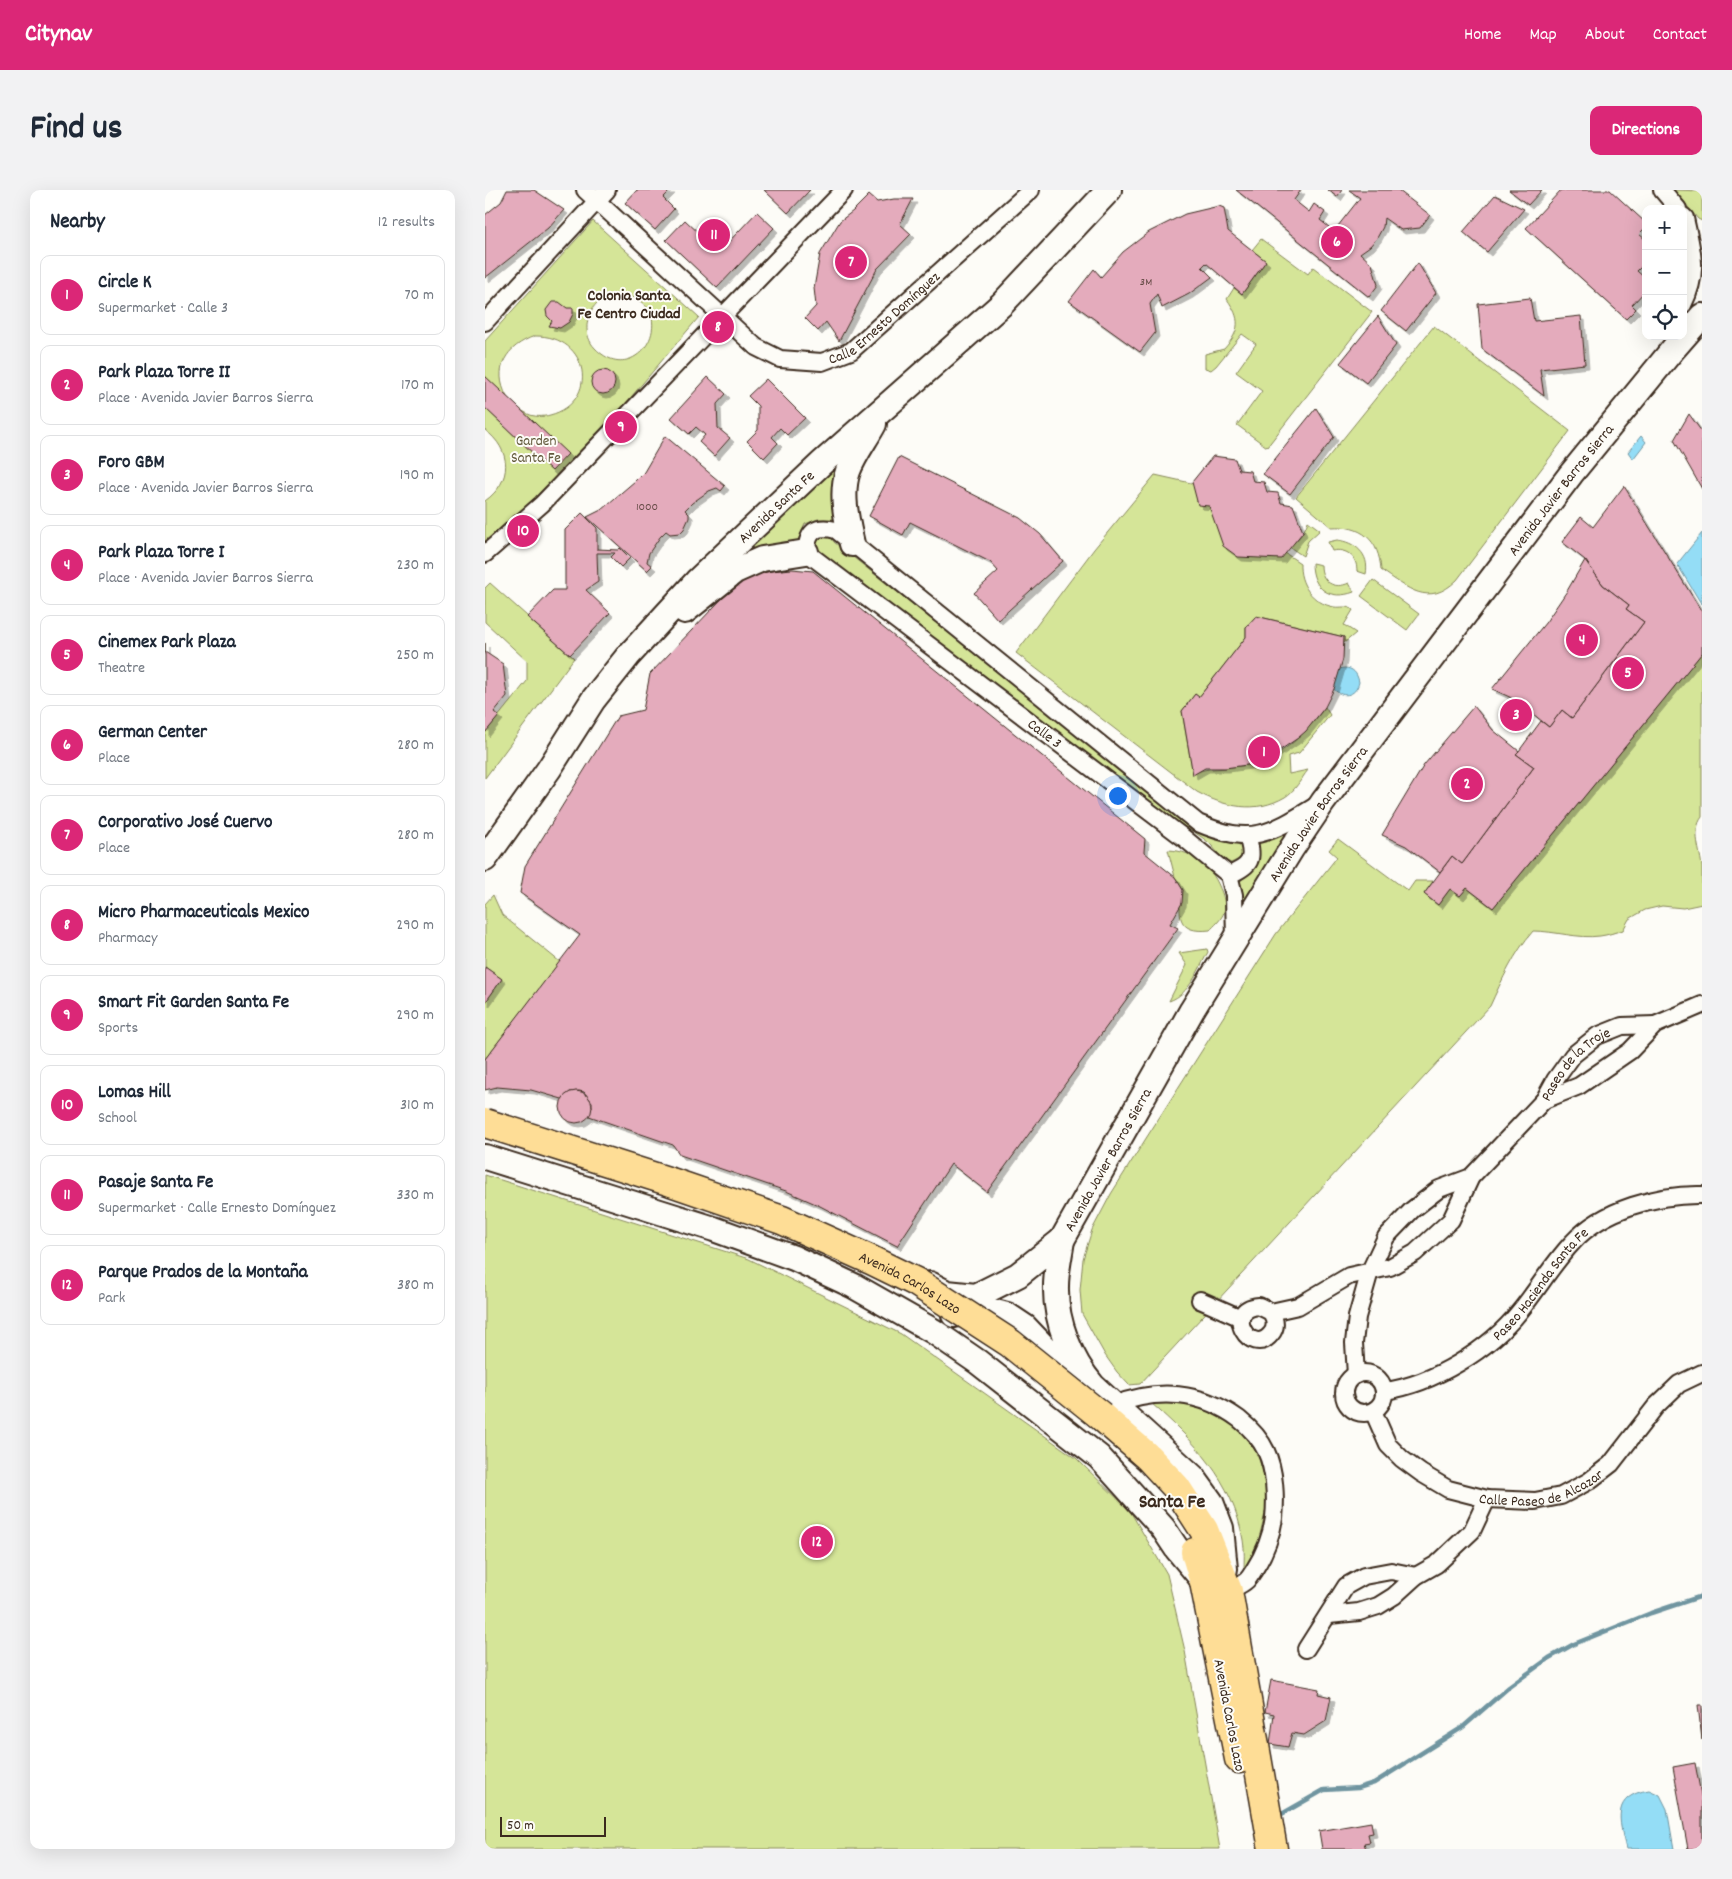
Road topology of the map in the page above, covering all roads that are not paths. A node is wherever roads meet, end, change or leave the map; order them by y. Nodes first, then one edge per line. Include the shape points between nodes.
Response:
1 (844, 190) edge
2 (1031, 190) edge
3 (1109, 190) edge
4 (1663, 190) edge
5 (596, 194) edge
6 (1675, 205) edge
7 (1687, 218) edge
8 (1702, 228) edge
9 (1687, 231) edge
10 (1687, 298) edge
11 (723, 316) junction
12 (1702, 316) edge
13 (485, 322) edge
14 (1667, 340) edge
15 (1656, 370) junction
16 (883, 409) junction
17 (853, 544) junction
18 (806, 552) junction
19 (485, 554) edge
20 (628, 656) junction
21 (1323, 802) junction
22 (1247, 836) junction
23 (485, 859) edge
24 (1229, 875) junction
25 (1235, 942) junction
26 (1702, 1005) edge
27 (1655, 1025) junction
28 (1544, 1100) junction
29 (485, 1117) edge
30 (485, 1123) edge
31 (485, 1141) edge
32 (485, 1157) edge
33 (1471, 1177) junction
34 (1702, 1195) edge
35 (785, 1213) junction
36 (714, 1229) junction
37 (1062, 1240) junction
38 (1371, 1271) junction
39 (947, 1293) joint
40 (1200, 1300) dead end
41 (1271, 1312) junction
42 (1241, 1318) junction
43 (933, 1331) junction
44 (1702, 1372) edge
45 (1082, 1373) junction
46 (1356, 1375) junction
47 (1385, 1391) junction
48 (1373, 1411) junction
49 (1103, 1417) junction
50 (1487, 1499) junction
51 (1416, 1576) junction
52 (1216, 1587) junction
53 (1329, 1615) junction
54 (1306, 1649) dead end
55 (1255, 1849) edge
56 (1273, 1849) edge

1 - 11 street
2 - 11 street, Calle Ernesto Domínguez via 851,350 822,362 781,359 756,347
3 - 16 street, Avenida Santa Fe via 1002,304
4 - 6 street
5 - 11 street, Calle Ernesto Domínguez
5 - 13 street
7 - 8 street
9 - 10 street via 1693,251 1693,272
11 - 19 street via 542,504
12 - 15 street, Avenida Javier Barros Sierra
14 - 15 street
15 - 21 street, Avenida Javier Barros Sierra via 1571,474
16 - 17 street via 849,471 845,486 846,514
16 - 20 street, Avenida Santa Fe via 753,526
17 - 18 street, Calle 3 via 836,530 819,528 810,535
17 - 22 street, Calle 3 via 1198,823 1214,830
18 - 20 street via 762,559 735,571
18 - 24 street, Calle 3
20 - 23 street, Avenida Santa Fe via 593,700
21 - 22 street, Calle 3 via 1283,826
21 - 25 street, Avenida Javier Barros Sierra
22 - 24 street via 1250,861 1246,867
24 - 25 street via 1235,903
25 - 37 street, Avenida Javier Barros Sierra via 1192,1010
26 - 27 street, Paseo de la Troje
27 - 28 street, Paseo de la Troje via 1630,1051 1579,1086
27 - 28 street, Paseo de la Troje via 1622,1026 1597,1036 1573,1055
28 - 33 street
29 - 35 street, Avenida Carlos Lazo
30 - 49 highway, Avenida Carlos Lazo, bridge via 782,1220 871,1260 915,1282 1010,1343
31 - 49 highway, Avenida Carlos Lazo via 773,1234 865,1275
32 - 36 street, Avenida Carlos Lazo
33 - 38 street via 1439,1189 1412,1210 1385,1237
33 - 38 street via 1451,1220 1415,1253 1390,1266
34 - 47 street, Paseo Hacienda Santa Fe via 1656,1198 1607,1217 1587,1229 1573,1241 1519,1312 1494,1337 1465,1359 1423,1382
35 - 36 street
35 - 39 street, Avenida Carlos Lazo via 846,1240
36 - 43 street, Avenida Carlos Lazo via 794,1258 855,1286
37 - 39 street, Avenida Javier Barros Sierra via 1018,1276 976,1296
37 - 45 street, Avenida Carlos Lazo via 1056,1287 1059,1316
38 - 41 street via 1349,1276 1298,1306
38 - 46 street via 1357,1317
40 - 42 street
41 - 42 street via 1253,1307
41 - 42 street via 1274,1330 1263,1340 1246,1336
43 - 45 street via 964,1310 999,1313 1025,1327 1062,1366
43 - 52 street, Avenida Carlos Lazo via 978,1362 1099,1457 1163,1528 1177,1549
44 - 50 street, Calle Paseo de Alcazar via 1679,1384 1656,1406 1611,1464 1589,1481 1561,1496 1535,1501
45 - 49 street, Avenida Carlos Lazo
46 - 47 street via 1371,1374 1378,1378
46 - 48 street via 1345,1386 1345,1401 1357,1412
47 - 48 street via 1384,1400
48 - 50 street, Calle Paseo de Alcazar via 1388,1445 1402,1459 1448,1489
49 - 52 highway, Avenida Carlos Lazo via 1149,1483 1172,1509
49 - 52 street, Avenida Carlos Lazo via 1193,1477 1211,1502 1221,1528
49 - 52 street via 1136,1398 1163,1393 1186,1395 1207,1400 1227,1410 1250,1427 1266,1451 1275,1492 1272,1531 1265,1553 1247,1580
50 - 51 street via 1472,1531 1437,1564
51 - 53 street via 1378,1606
51 - 53 street via 1391,1571 1364,1576 1346,1586
52 - 55 highway, Avenida Carlos Lazo
52 - 56 highway, Avenida Carlos Lazo
53 - 54 street

